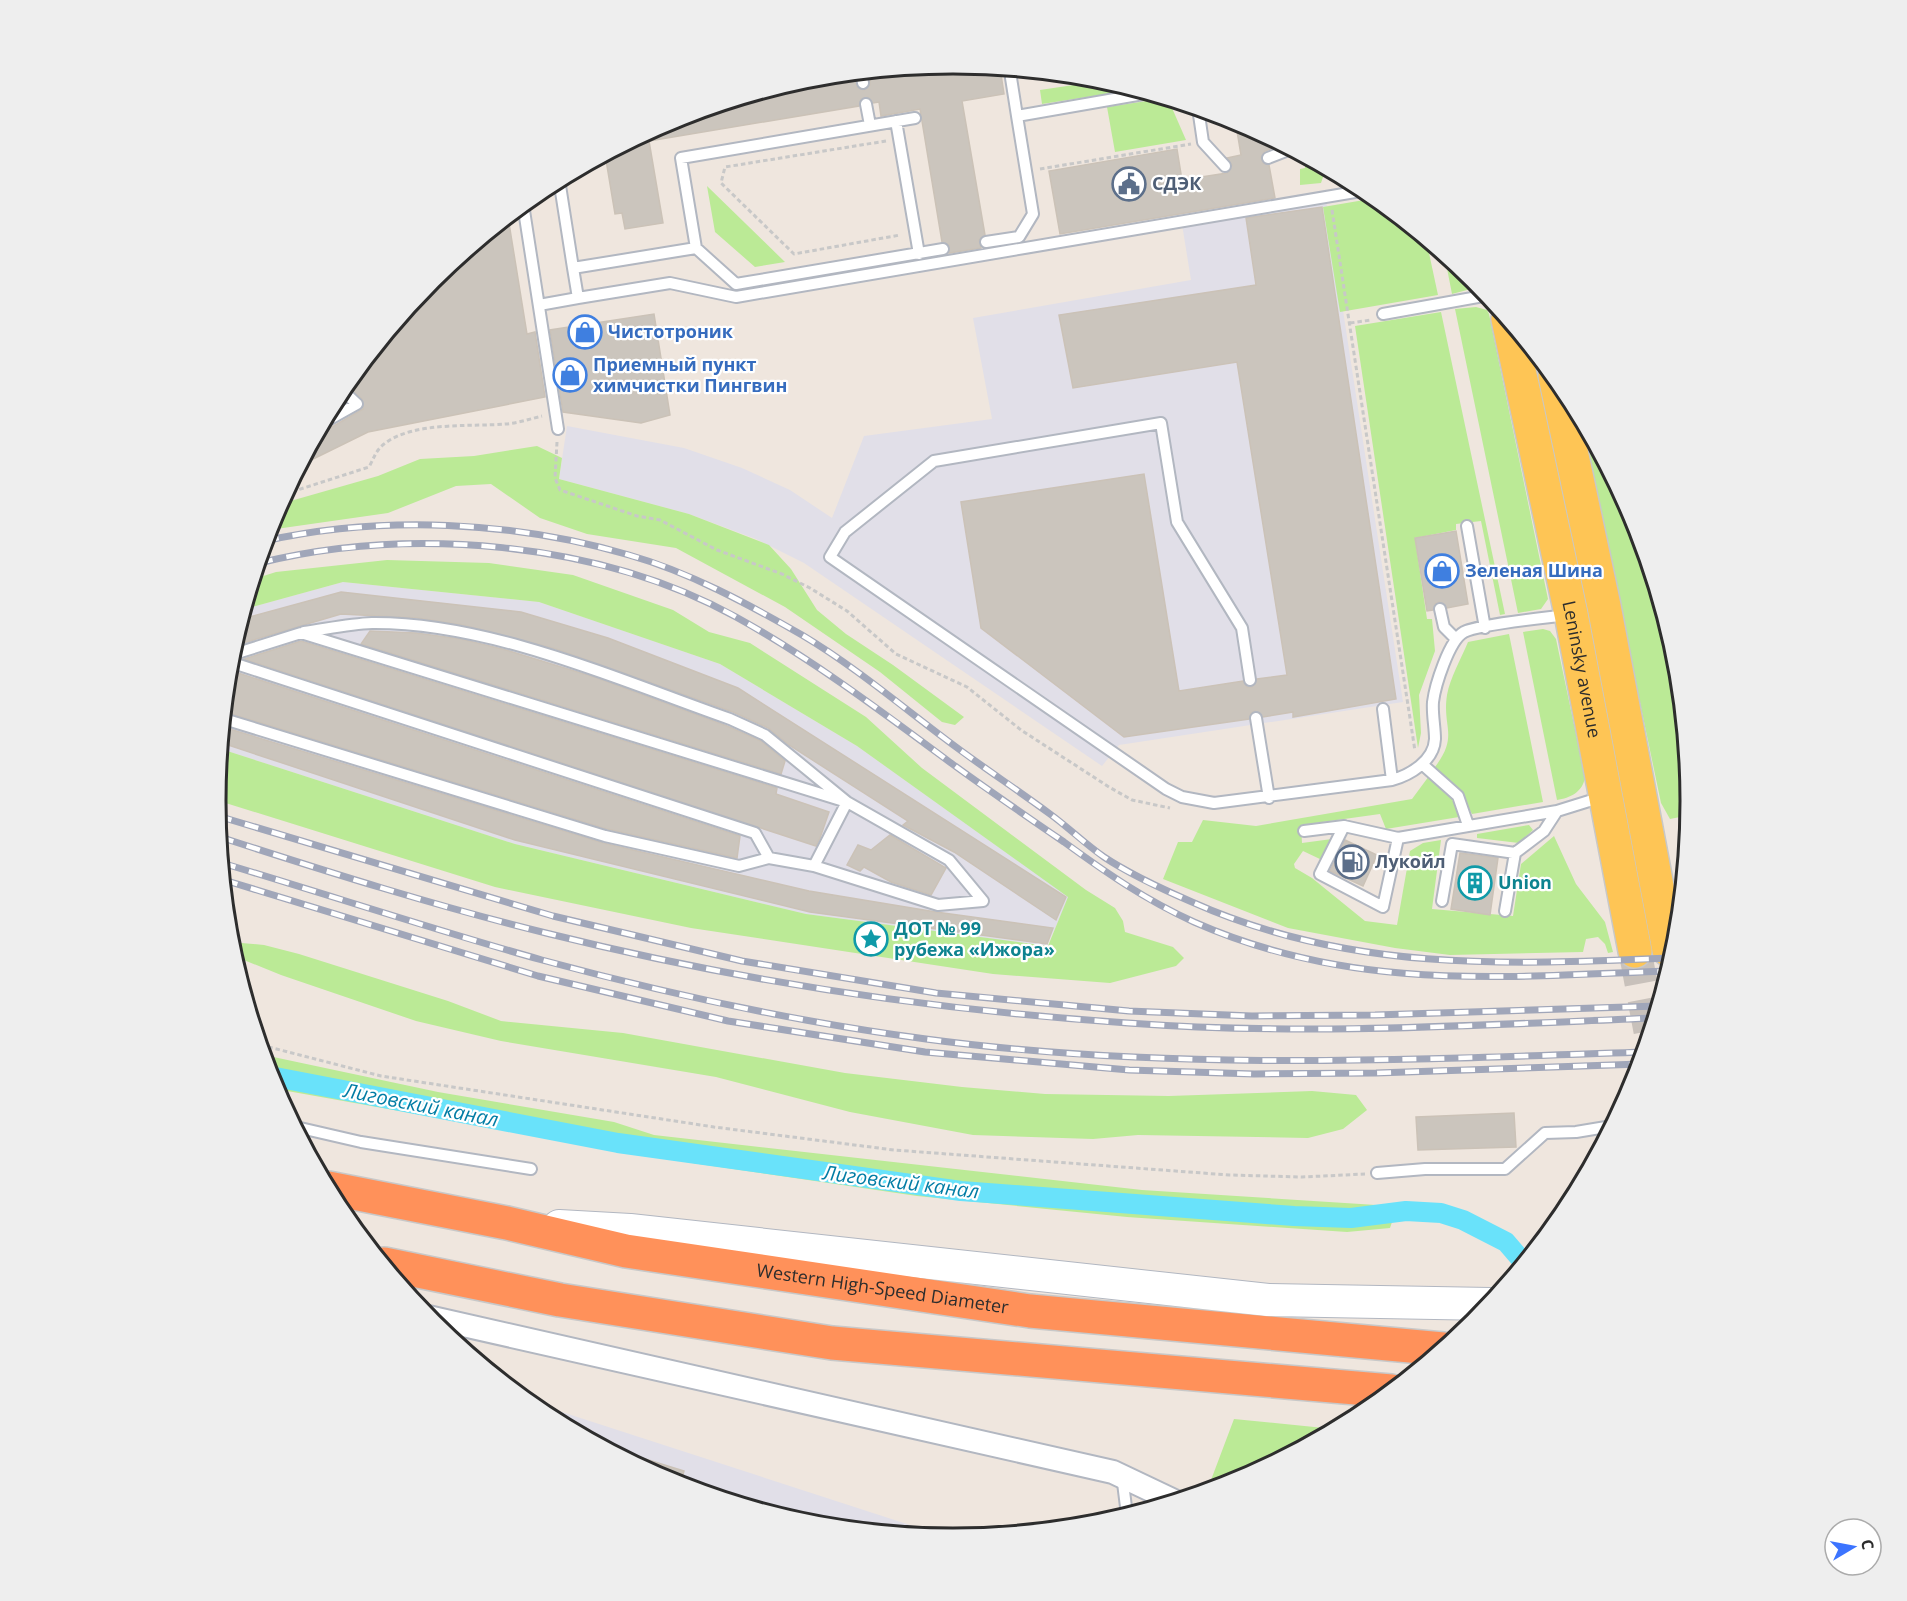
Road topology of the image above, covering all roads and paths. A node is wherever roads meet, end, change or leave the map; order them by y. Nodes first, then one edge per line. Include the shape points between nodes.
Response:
1 (1011, 78) dead end
2 (1133, 96) edge
3 (866, 104) dead end
4 (1017, 116) junction
5 (1199, 117) edge
6 (915, 118) dead end
7 (896, 121) junction
8 (870, 125) junction
9 (899, 139) junction
10 (1203, 142) junction
11 (1283, 152) edge
12 (1268, 158) dead end
13 (1225, 166) dead end
14 (1027, 171) junction
15 (561, 189) edge
16 (1350, 192) edge
17 (1329, 196) junction
18 (525, 214) edge
19 (916, 232) junction
20 (986, 242) dead end
21 (696, 248) junction
22 (943, 249) dead end
23 (919, 254) junction
24 (573, 268) junction
25 (578, 298) junction
26 (1479, 298) edge
27 (539, 305) junction
28 (1383, 314) joint
29 (1350, 323) junction
30 (1511, 335) edge
31 (349, 397) edge
32 (1560, 401) edge
33 (556, 414) junction
34 (338, 415) edge
35 (558, 429) joint
36 (296, 490) edge
37 (1467, 526) dead end
38 (1440, 609) dead end
39 (1570, 614) junction
40 (1485, 628) junction
41 (301, 633) junction
42 (1456, 639) junction
43 (242, 652) edge
44 (239, 665) edge
45 (1250, 680) dead end
46 (1383, 709) dead end
47 (1256, 718) dead end
48 (231, 721) edge
49 (1425, 761) junction
50 (1392, 780) junction
51 (1182, 796) junction
52 (1606, 796) junction
53 (1269, 798) junction
54 (847, 802) junction
55 (1557, 811) junction
56 (1468, 825) junction
57 (1344, 826) junction
58 (1304, 831) dead end
59 (1398, 838) junction
60 (1515, 853) junction
61 (769, 858) junction
62 (814, 867) junction
63 (1442, 901) dead end
64 (1505, 911) dead end
65 (1667, 941) tunnel mouth
66 (1635, 951) tunnel mouth
67 (270, 1047) edge
68 (1603, 1128) edge
69 (305, 1129) edge
70 (531, 1169) dead end
71 (1377, 1173) joint
72 (341, 1190) edge
73 (507, 1223) junction
74 (396, 1266) edge
75 (1478, 1304) edge
76 (446, 1321) edge
77 (1432, 1348) edge
78 (1323, 1385) junction
79 (1379, 1389) edge
80 (1371, 1395) edge
81 (1122, 1475) junction
82 (1164, 1496) edge
83 (1126, 1507) edge

1 - 4 lane
2 - 4 lane
3 - 8 lane
4 - 14 lane
5 - 10 lane
6 - 7 lane
7 - 8 lane
7 - 9 lane
8 - 21 lane via 681,158
9 - 19 lane
9 - 19 path via 725,167 721,183 794,254
10 - 13 lane
10 - 14 path
11 - 12 lane
14 - 20 lane via 1033,214 1019,237
15 - 24 lane
16 - 17 lane
17 - 25 lane via 736,297 670,283
17 - 29 path
18 - 27 lane
19 - 23 lane
21 - 23 lane via 736,284
21 - 24 lane
22 - 23 lane
24 - 25 lane
25 - 27 lane
26 - 28 lane
27 - 33 lane
28 - 29 path
29 - 49 path via 1414,750
30 - 39 main road, Leninsky avenue
31 - 34 lane via 357,404
32 - 65 main road, Leninsky avenue via 1604,606
33 - 35 lane
33 - 36 path via 505,424 457,425 401,436 385,443 369,467
35 - 51 path via 555,478 560,490 636,516 660,520 717,550 810,588 848,610 897,654 967,687 1021,730 1132,800 1169,810
37 - 40 lane
38 - 42 lane via 1444,627
39 - 40 lane
39 - 52 main road, Leninsky avenue
40 - 42 lane via 1463,633
41 - 43 lane
41 - 54 lane
41 - 54 lane via 370,623 504,640 730,719 765,735
42 - 49 lane via 1433,701 1435,742
44 - 61 lane via 755,833
45 - 51 lane via 1242,628 1178,522 1161,423 934,461 845,531 830,557 1166,789
46 - 50 lane
47 - 53 lane
48 - 61 lane via 605,836 739,866
49 - 50 lane via 1408,775
49 - 56 lane via 1458,796
50 - 53 lane
51 - 53 lane via 1214,803
52 - 55 lane
52 - 66 main road, Leninsky avenue
54 - 62 lane
54 - 62 lane via 949,860 983,901 938,905
55 - 56 lane
55 - 60 lane via 1544,831
56 - 59 lane
57 - 58 lane
57 - 59 lane
57 - 59 lane via 1320,874 1383,907
60 - 63 lane via 1452,844
60 - 64 lane
61 - 62 lane
67 - 71 path via 381,1076 894,1150 1229,1174 1302,1177
68 - 71 lane via 1545,1133 1505,1169
69 - 70 lane
72 - 73 highway, Western High-Speed Diameter
73 - 75 main road via 630,1230 1268,1300
73 - 77 highway, Western High-Speed Diameter via 626,1251 1030,1311
74 - 78 highway via 560,1300 832,1343
76 - 81 street
78 - 79 highway
78 - 80 main road
81 - 82 street
81 - 83 lane

